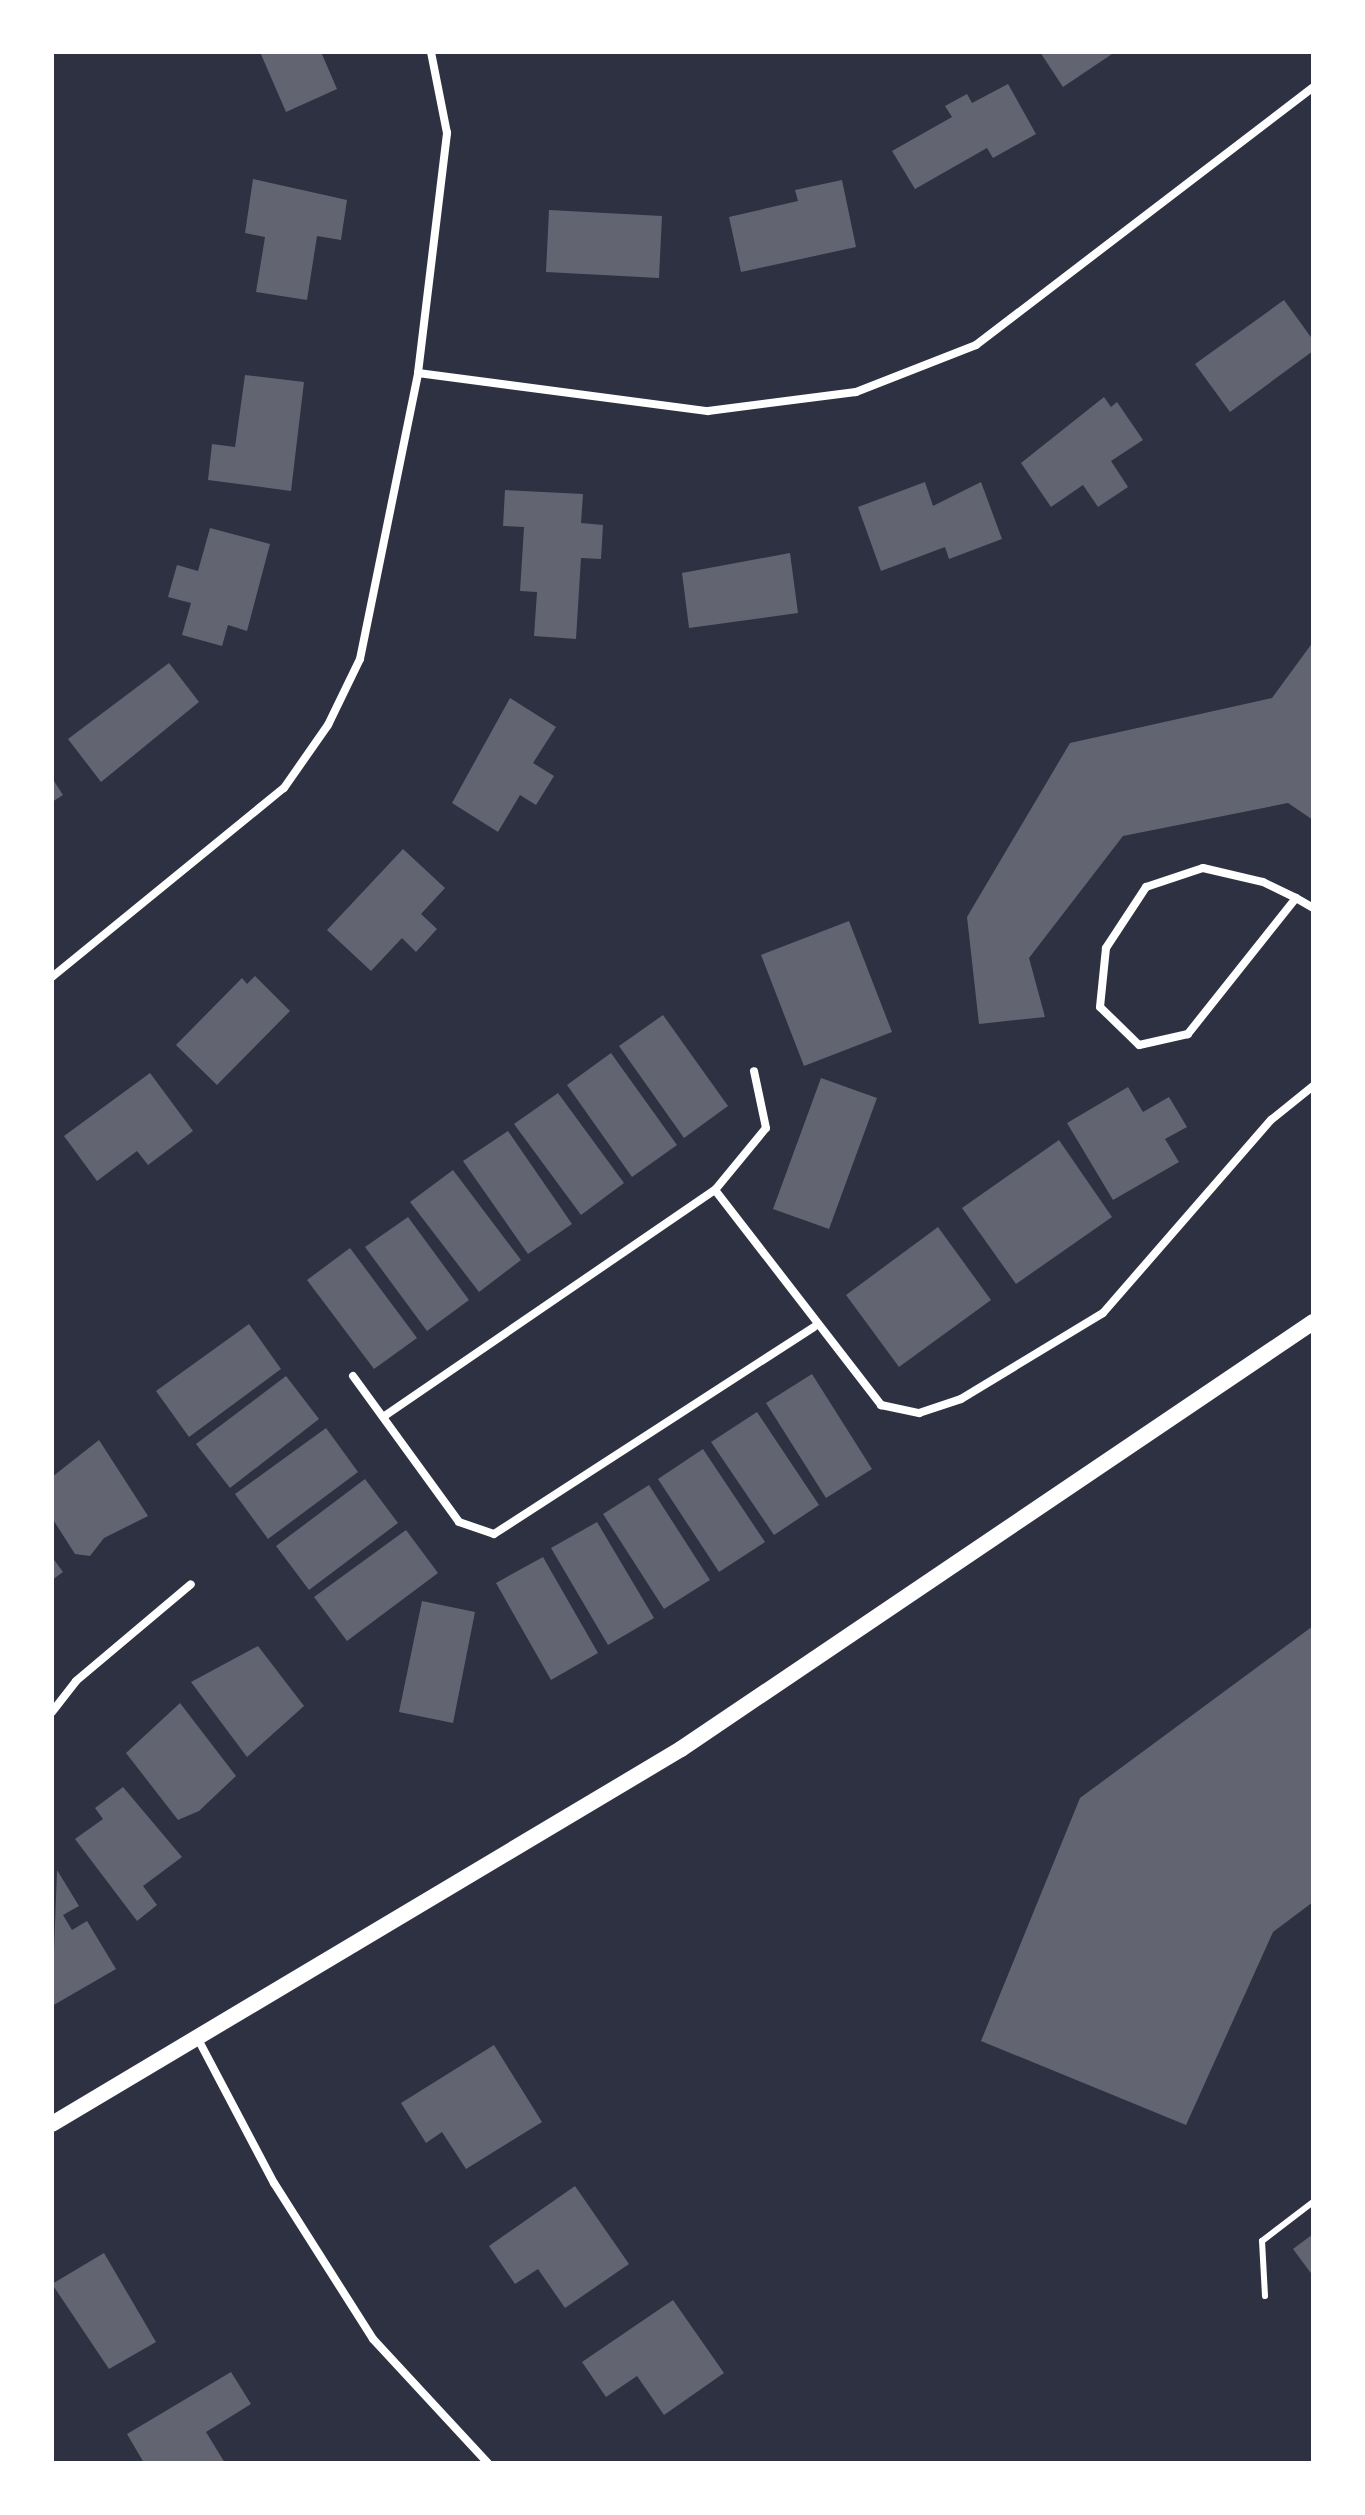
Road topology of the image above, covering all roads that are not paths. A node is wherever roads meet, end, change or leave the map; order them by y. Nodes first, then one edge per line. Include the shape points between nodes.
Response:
1 (431, 52) edge
2 (1313, 87) edge
3 (418, 373) junction
4 (1296, 898) junction
5 (1313, 908) edge
6 (52, 977) edge
7 (754, 1071) dead end
8 (1313, 1086) edge
9 (715, 1190) junction
10 (1313, 1322) edge
11 (814, 1327) junction
12 (353, 1376) dead end
13 (386, 1415) junction
14 (191, 1584) dead end
15 (52, 1712) edge
16 (199, 2041) junction
17 (52, 2124) edge
18 (1313, 2202) edge
19 (1265, 2296) dead end
20 (488, 2463) edge

1 - 3 street via 447,133
2 - 3 street via 976,345 856,392 708,411
3 - 6 street via 360,659 328,725 284,788
4 - 4 street via 1203,868 1146,887 1106,948 1100,1007 1139,1045 1188,1034
4 - 5 street
7 - 9 street via 766,1128
8 - 11 street via 1271,1120 1103,1313 961,1399 919,1413 881,1405
9 - 11 street
9 - 13 street
10 - 16 main road via 681,1749
11 - 13 street via 494,1534 459,1522
12 - 13 street
14 - 15 street via 76,1681
16 - 17 main road
16 - 20 street via 274,2183 373,2339
18 - 19 lane via 1262,2241

